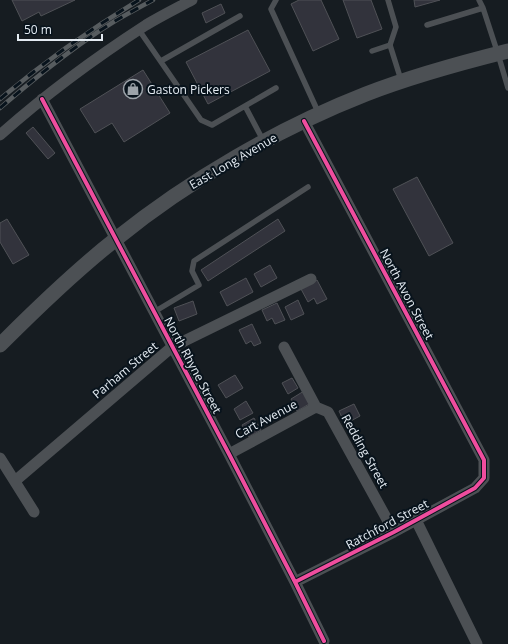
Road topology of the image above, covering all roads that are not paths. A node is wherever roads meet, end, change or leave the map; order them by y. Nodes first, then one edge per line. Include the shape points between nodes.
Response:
1 (192, 0) edge
2 (276, 0) edge
3 (388, 0) edge
4 (479, 0) edge
5 (483, 8) junction
6 (240, 16) dead end
7 (427, 25) dead end
8 (140, 30) junction
9 (390, 45) junction
10 (372, 51) dead end
11 (503, 52) edge
12 (161, 61) junction
13 (402, 82) junction
14 (276, 88) dead end
15 (508, 88) edge
16 (42, 99) junction
17 (245, 106) junction
18 (319, 114) junction
19 (304, 121) junction
20 (0, 135) edge
21 (264, 142) junction
22 (308, 187) dead end
23 (115, 239) junction
24 (311, 279) dead end
25 (154, 312) junction
26 (0, 345) edge
27 (172, 347) junction
28 (284, 347) dead end
29 (316, 407) junction
30 (229, 454) junction
31 (0, 458) edge
32 (484, 478) joint
33 (15, 481) junction
34 (34, 512) dead end
35 (416, 520) junction
36 (394, 532) junction
37 (295, 582) junction
38 (324, 641) dead end
39 (477, 644) edge

1 - 8 street
2 - 18 lane via 271,10
3 - 9 lane via 396,27
4 - 5 lane
5 - 7 lane
5 - 11 lane
6 - 12 lane
8 - 12 lane
8 - 16 street via 84,66
9 - 10 lane
9 - 13 lane
11 - 13 main road, East Long Avenue
11 - 15 lane
12 - 17 lane via 201,120 212,125
13 - 18 main road, East Long Avenue
14 - 17 lane
16 - 20 street
16 - 23 street, North Rhyne Street
17 - 21 lane
18 - 19 main road, East Long Avenue
19 - 21 main road, East Long Avenue
19 - 32 street, North Avon Street via 484,460
21 - 23 main road, East Long Avenue via 189,186
22 - 25 lane via 194,261 192,271 199,285
23 - 25 street, North Rhyne Street
23 - 26 main road, East Long Avenue
24 - 27 street, Parham Street
25 - 27 street, North Rhyne Street
27 - 30 street, North Rhyne Street
27 - 33 street, Parham Street
28 - 29 street, Redding Street
29 - 30 street, Cart Avenue
29 - 36 street, Redding Street via 328,412
30 - 37 street, North Rhyne Street
31 - 33 street
32 - 35 street, Ratchford Street via 475,488
33 - 34 street
35 - 36 street, Ratchford Street
35 - 39 street
36 - 37 street, Ratchford Street
37 - 38 street, North Rhyne Street

